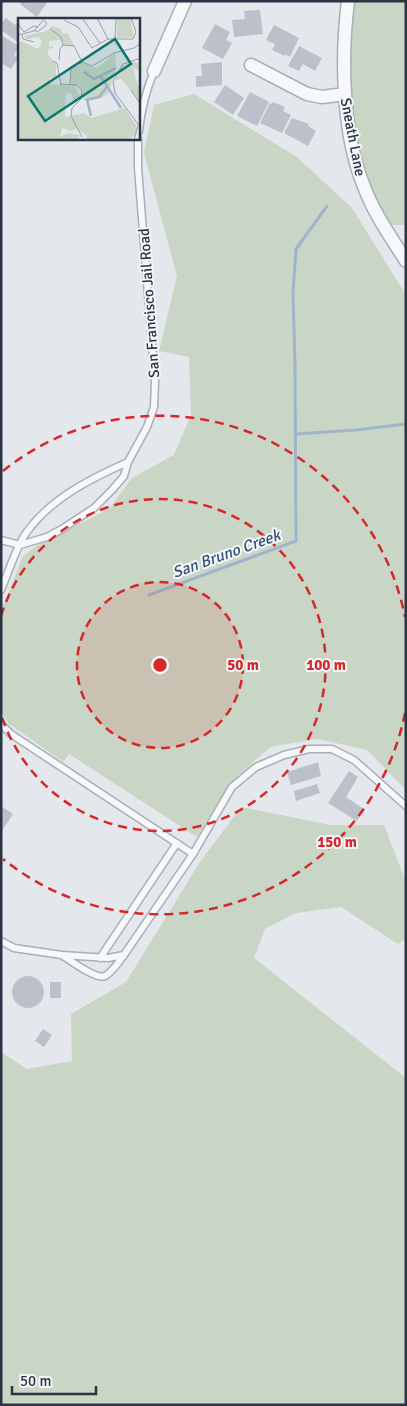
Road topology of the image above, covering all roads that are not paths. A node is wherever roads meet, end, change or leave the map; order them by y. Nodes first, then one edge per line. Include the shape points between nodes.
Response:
1 (185, 1) edge
2 (348, 1) edge
3 (251, 65) dead end
4 (154, 71) joint
5 (345, 94) junction
6 (140, 116) edge
7 (138, 140) edge
8 (406, 261) edge
9 (128, 462) junction
10 (1, 540) edge
11 (20, 545) junction
12 (1, 590) edge
13 (1, 724) edge
14 (406, 806) edge
15 (177, 843) junction
16 (193, 854) junction
17 (1, 941) edge
18 (62, 955) junction
19 (124, 955) junction
20 (100, 958) junction

1 - 4 street
2 - 5 street, Sneath Lane
3 - 5 street via 307,94 322,97
4 - 6 lane
5 - 8 street, Sneath Lane via 354,155 362,183
7 - 9 lane, San Francisco Jail Road via 155,382 154,407
9 - 11 lane via 90,479 45,511
9 - 11 lane, San Francisco Jail Road via 124,476 94,508 62,529
10 - 11 lane
11 - 12 lane
13 - 15 lane via 11,734
14 - 16 lane via 354,760 332,749 284,754 256,767 232,787
15 - 16 lane
15 - 20 lane
16 - 19 lane
17 - 18 lane via 14,948
18 - 19 lane via 99,976 112,970
18 - 20 lane
19 - 20 lane

